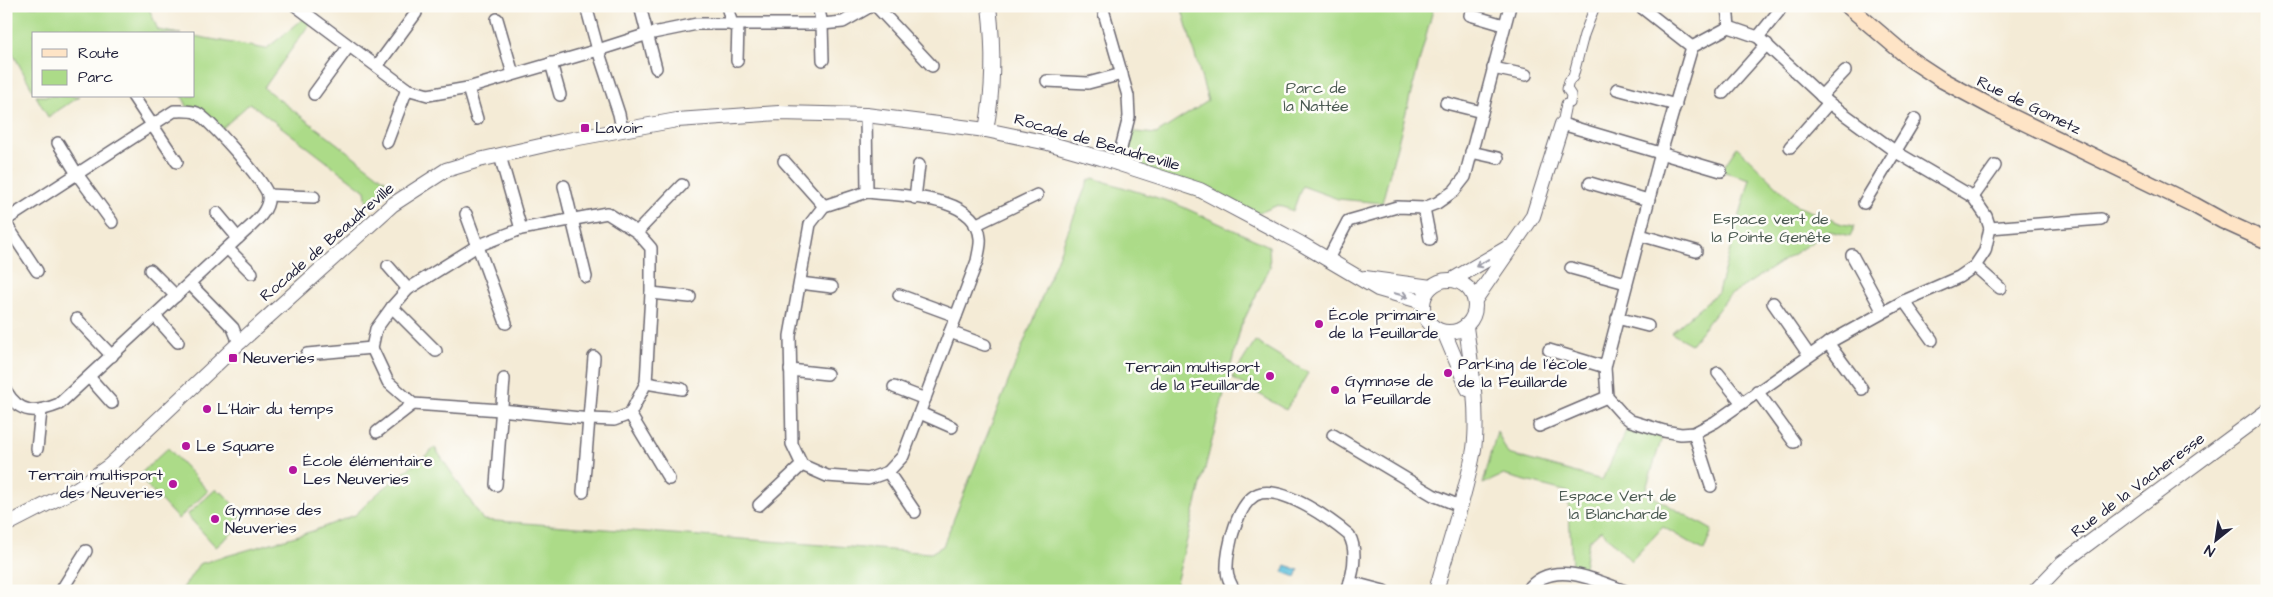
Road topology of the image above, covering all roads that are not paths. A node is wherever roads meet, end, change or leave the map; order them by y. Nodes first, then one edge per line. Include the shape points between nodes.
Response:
1 (296, 6) edge
2 (586, 6) edge
3 (640, 6) edge
4 (727, 6) edge
5 (818, 6) edge
6 (872, 6) edge
7 (876, 6) edge
8 (988, 6) edge
9 (1102, 6) edge
10 (1510, 6) edge
11 (1595, 6) edge
12 (1727, 6) edge
13 (1848, 6) edge
14 (1642, 7) edge
15 (311, 11) edge
16 (1779, 11) dead end
17 (1857, 12) edge
18 (416, 13) dead end
19 (1470, 15) dead end
20 (497, 19) dead end
21 (822, 24) junction
22 (735, 25) junction
23 (1504, 25) junction
24 (1729, 27) junction
25 (648, 34) junction
26 (1762, 41) junction
27 (349, 46) junction
28 (1692, 47) junction
29 (598, 50) junction
30 (823, 60) dead end
31 (737, 61) dead end
32 (551, 63) junction
33 (377, 66) junction
34 (932, 66) dead end
35 (656, 68) dead end
36 (1493, 68) junction
37 (1845, 70) dead end
38 (513, 74) junction
39 (1122, 74) junction
40 (1526, 76) dead end
41 (1047, 81) dead end
42 (468, 88) junction
43 (407, 89) junction
44 (1617, 89) dead end
45 (1723, 93) dead end
46 (314, 94) dead end
47 (560, 95) dead end
48 (134, 98) edge
49 (1825, 100) junction
50 (1446, 103) dead end
51 (1676, 105) junction
52 (1482, 112) junction
53 (866, 115) junction
54 (477, 119) dead end
55 (1915, 119) dead end
56 (1562, 124) junction
57 (151, 125) junction
58 (622, 129) junction
59 (986, 130) junction
60 (387, 142) dead end
61 (58, 144) dead end
62 (1790, 147) dead end
63 (1471, 152) junction
64 (1896, 152) junction
65 (1661, 153) junction
66 (500, 156) junction
67 (1498, 158) dead end
68 (784, 161) dead end
69 (176, 162) dead end
70 (1117, 164) junction
71 (919, 165) dead end
72 (1995, 166) dead end
73 (1721, 171) dead end
74 (77, 174) junction
75 (1590, 183) dead end
76 (682, 185) dead end
77 (564, 186) dead end
78 (866, 192) junction
79 (268, 195) junction
80 (1037, 195) dead end
81 (1973, 196) junction
82 (314, 197) dead end
83 (915, 198) junction
84 (1648, 200) junction
85 (1864, 203) dead end
86 (2194, 205) junction
87 (824, 206) junction
88 (1424, 208) junction
89 (217, 213) dead end
90 (466, 214) dead end
91 (2101, 219) dead end
92 (6, 220) edge
93 (571, 220) junction
94 (112, 222) dead end
95 (6, 224) edge
96 (975, 225) junction
97 (1990, 228) junction
98 (521, 229) junction
99 (637, 232) junction
100 (2267, 233) edge
101 (1640, 235) junction
102 (238, 238) junction
103 (1430, 239) dead end
104 (2267, 240) edge
105 (1512, 245) junction
106 (477, 246) junction
107 (228, 249) junction
108 (1696, 251) dead end
109 (1852, 255) dead end
110 (1328, 259) junction
111 (388, 266) dead end
112 (1976, 266) junction
113 (1571, 268) dead end
114 (37, 270) dead end
115 (150, 270) dead end
116 (252, 273) dead end
117 (586, 277) dead end
118 (1362, 278) junction
119 (1452, 280) junction
120 (1626, 283) junction
121 (190, 284) junction
122 (800, 284) junction
123 (832, 287) dead end
124 (1431, 287) junction
125 (2000, 288) dead end
126 (408, 289) junction
127 (651, 293) junction
128 (899, 294) dead end
129 (176, 296) junction
130 (690, 297) dead end
131 (1475, 300) junction
132 (1904, 301) junction
133 (1423, 302) junction
134 (1773, 303) dead end
135 (392, 307) junction
136 (1883, 312) junction
137 (155, 316) junction
138 (956, 316) junction
139 (1616, 318) junction
140 (77, 319) dead end
141 (506, 323) dead end
142 (1648, 326) dead end
143 (1466, 327) junction
144 (950, 332) junction
145 (1444, 332) junction
146 (1932, 340) dead end
147 (178, 342) dead end
148 (1828, 342) junction
149 (239, 343) junction
150 (985, 345) dead end
151 (372, 348) junction
152 (1549, 350) dead end
153 (436, 351) dead end
154 (307, 354) dead end
155 (1809, 355) junction
156 (112, 356) junction
157 (594, 357) dead end
158 (1605, 367) junction
159 (790, 370) junction
160 (1718, 373) dead end
161 (827, 374) dead end
162 (89, 377) junction
163 (504, 379) dead end
164 (646, 383) junction
165 (894, 387) dead end
166 (682, 389) dead end
167 (1862, 389) dead end
168 (6, 391) edge
169 (1757, 391) junction
170 (1607, 397) junction
171 (925, 399) junction
172 (112, 403) dead end
173 (1742, 403) junction
174 (413, 404) junction
175 (1474, 405) junction
176 (501, 410) junction
177 (41, 411) junction
178 (2267, 411) edge
179 (920, 413) junction
180 (630, 414) junction
181 (590, 419) junction
182 (1539, 426) dead end
183 (952, 427) dead end
184 (377, 432) dead end
185 (1694, 432) junction
186 (1333, 435) dead end
187 (1794, 442) dead end
188 (37, 449) dead end
189 (802, 465) junction
190 (888, 472) junction
191 (669, 479) dead end
192 (496, 485) dead end
193 (1711, 486) dead end
194 (583, 492) dead end
195 (759, 506) dead end
196 (1460, 506) junction
197 (915, 512) dead end
198 (6, 525) edge
199 (86, 550) dead end
200 (1349, 586) edge
201 (61, 591) edge
202 (1235, 591) edge
203 (1384, 591) edge
204 (1436, 591) edge
205 (1527, 591) edge
206 (1625, 591) edge
207 (2035, 591) edge

1 - 15 street
2 - 29 street
3 - 25 street
4 - 22 street
5 - 21 street
6 - 21 street via 843,22
7 - 34 street
8 - 59 street via 993,62 991,107
9 - 39 street
10 - 23 street
11 - 56 street via 1573,77 1566,88 1571,95
12 - 24 street
13 - 17 main road, Rue de Gometz
14 - 28 street
15 - 27 street
16 - 26 street
17 - 86 main road, Rue de Gometz via 1910,60 1942,80
18 - 33 street
19 - 23 street
20 - 38 street
21 - 22 street
21 - 30 street
22 - 25 street via 696,24
22 - 31 street
23 - 36 street
24 - 26 street
24 - 28 street
25 - 29 street
25 - 35 street
26 - 45 street
26 - 49 street
27 - 33 street
27 - 46 street
28 - 51 street
29 - 32 street
29 - 58 street
32 - 38 street
32 - 47 street
33 - 43 street
36 - 40 street
36 - 52 street
37 - 49 street
38 - 42 street
39 - 41 street via 1088,83
39 - 70 street via 1129,117
42 - 43 street via 428,96
42 - 54 street
43 - 60 street
44 - 51 street
48 - 57 street
49 - 62 street
49 - 64 street
50 - 52 street
51 - 65 street
52 - 63 street
53 - 58 street, Rocade de Beaudreville via 779,113 678,120
53 - 59 street, Rocade de Beaudreville
53 - 78 street
55 - 64 street
56 - 65 street
56 - 105 street via 1533,216
57 - 69 street
57 - 74 street
57 - 79 street via 174,111 197,113 244,160
58 - 66 street, Rocade de Beaudreville
59 - 70 street, Rocade de Beaudreville via 1048,143
61 - 74 street
63 - 67 street
63 - 88 street via 1465,177 1454,191
64 - 81 street
64 - 85 street
65 - 73 street
65 - 84 street
66 - 98 street
66 - 149 street, Rocade de Beaudreville via 446,170 392,205
68 - 87 street
70 - 110 street, Rocade de Beaudreville via 1200,190
71 - 83 street
72 - 81 street
74 - 92 street
74 - 94 street
75 - 84 street
76 - 99 street
77 - 93 street
78 - 83 street
78 - 87 street
79 - 82 street
79 - 102 street via 265,211
80 - 96 street
81 - 97 street
83 - 96 street via 938,200 967,212
84 - 101 street
86 - 100 main road, Rue de Gometz
86 - 104 main road, Rue de Gometz
87 - 122 street via 810,224
88 - 103 street
88 - 110 street via 1397,206 1348,221
89 - 102 street
90 - 106 street
91 - 97 street
93 - 98 street
93 - 99 street via 607,213
93 - 117 street
95 - 114 street
96 - 138 street via 980,237 977,261
97 - 112 street via 1985,251
98 - 106 street
99 - 127 street via 650,248
101 - 108 street
101 - 120 street
102 - 107 street
105 -> 119 street
105 - 131 street
106 - 126 street
106 - 141 street
107 - 116 street
107 - 121 street
109 - 136 street
110 - 118 street, Rocade de Beaudreville
111 - 126 street
112 - 125 street
112 - 132 street
113 - 120 street
115 - 129 street
118 - 124 street, Rocade de Beaudreville
118 -> 133 street, Rocade de Beaudreville via 1378,289
119 - 124 street via 1437,282
119 - 131 street via 1467,286
120 - 139 street
121 - 129 street
121 - 149 street via 233,328
122 - 123 street
122 - 159 street via 790,336
124 - 133 street
126 - 135 street
127 - 130 street
127 - 164 street
128 - 138 street
129 - 137 street
131 - 143 street via 1474,315
132 - 136 street
132 - 146 street
133 - 145 street via 1426,318
134 - 155 street
135 - 151 street via 376,329
135 - 153 street
136 - 148 street
137 - 147 street
137 - 156 street
138 - 144 street
139 - 142 street
139 - 158 street
140 - 156 street
143 - 145 street
143 - 175 street
144 - 150 street
144 - 171 street
145 - 175 street
148 - 155 street
148 - 167 street
149 - 198 street, Rocade de Beaudreville via 109,466 78,488
151 - 154 street
151 - 174 street via 388,382
152 - 158 street
155 - 169 street
156 - 162 street
157 - 181 street
158 - 170 street
159 - 161 street
159 - 189 street via 792,444
160 - 173 street
162 - 172 street
162 - 177 street via 59,404
163 - 176 street
164 - 166 street
164 - 180 street
165 - 171 street
168 - 177 street via 25,409
169 - 173 street
169 - 187 street
170 - 182 street
170 - 185 street via 1631,421 1681,434
171 - 179 street
173 - 185 street
174 - 176 street
174 - 184 street
175 - 196 street via 1474,449
176 - 181 street
176 - 192 street
177 - 188 street
178 - 207 street, Rue de la Vacheresse via 2062,563
179 - 183 street
179 - 190 street via 903,456
180 - 181 street via 614,420
180 - 191 street
181 - 194 street
185 - 193 street
186 - 196 street via 1433,495
189 - 190 street via 827,476 860,479
189 - 195 street
190 - 197 street
196 - 204 street
199 - 201 street
200 - 202 street via 1354,544 1349,535 1294,500 1270,492 1258,494 1240,512 1226,571
200 - 203 street
205 - 206 street via 1543,577 1558,573 1574,573

